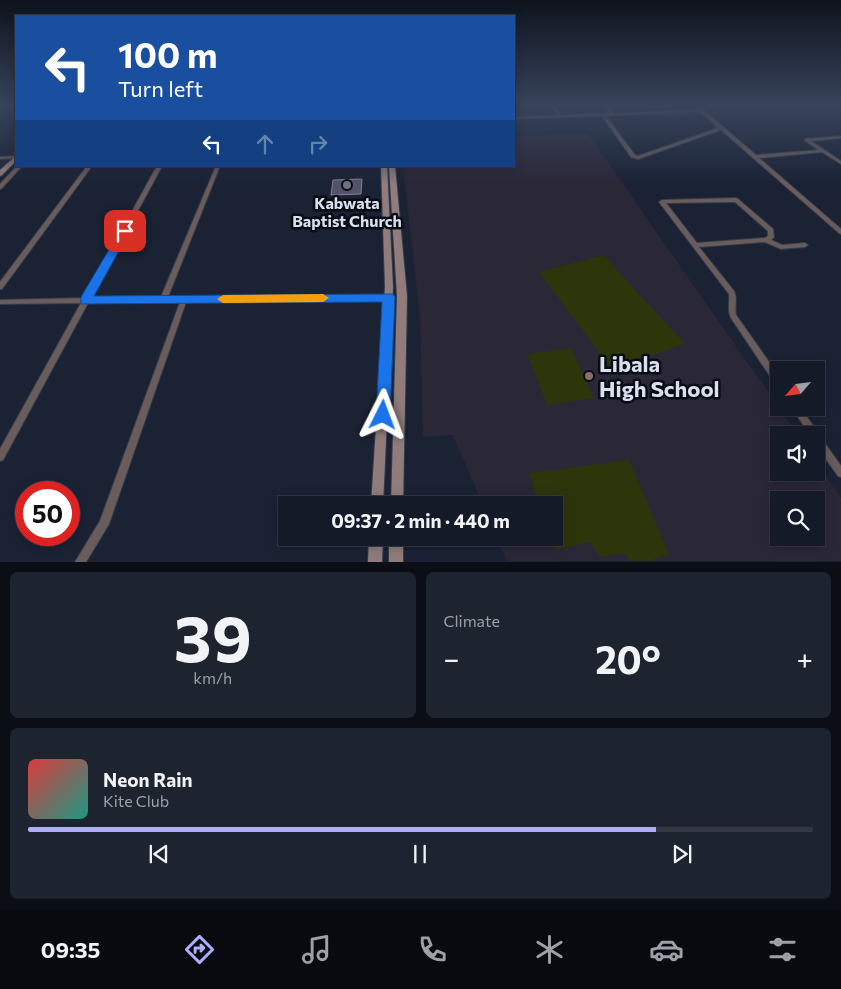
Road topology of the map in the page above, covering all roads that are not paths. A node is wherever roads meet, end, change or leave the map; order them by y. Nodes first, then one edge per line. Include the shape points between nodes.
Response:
1 (616, 132) edge
2 (709, 132) edge
3 (726, 132) edge
4 (841, 137) edge
5 (822, 151) junction
6 (14, 157) edge
7 (754, 157) junction
8 (0, 158) edge
9 (841, 163) edge
10 (0, 166) edge
11 (19, 167) edge
12 (89, 167) edge
13 (159, 167) edge
14 (218, 167) edge
15 (384, 167) edge
16 (392, 167) edge
17 (0, 174) edge
18 (0, 187) edge
19 (841, 232) edge
20 (766, 240) junction
21 (696, 245) junction
22 (805, 245) dead end
23 (0, 288) edge
24 (389, 297) junction
25 (184, 299) junction
26 (86, 300) junction
27 (164, 300) junction
28 (0, 302) edge
29 (770, 370) edge
30 (825, 450) edge
31 (0, 456) edge
32 (841, 473) edge
33 (378, 496) edge
34 (397, 496) edge
35 (376, 546) edge
36 (396, 546) edge
37 (80, 562) edge
38 (375, 562) edge
39 (396, 562) edge

1 - 2 street via 638,158
3 - 7 street
4 - 5 street via 807,140
5 - 7 street
5 - 9 street
6 - 8 street
6 - 10 main road
6 - 17 main road
7 - 19 street
11 - 18 street
12 - 23 street
13 - 26 street
14 - 27 street
15 - 24 main road
16 - 34 main road via 402,296
20 - 21 street
20 - 21 street via 771,237 771,230 736,200 662,202
20 - 22 street via 781,247
21 - 29 street via 732,293 732,316
24 - 25 street
24 - 33 main road
25 - 27 street
25 - 37 street via 104,524
26 - 27 street
26 - 28 street
26 - 31 street
30 - 32 street
35 - 38 main road
36 - 39 main road

